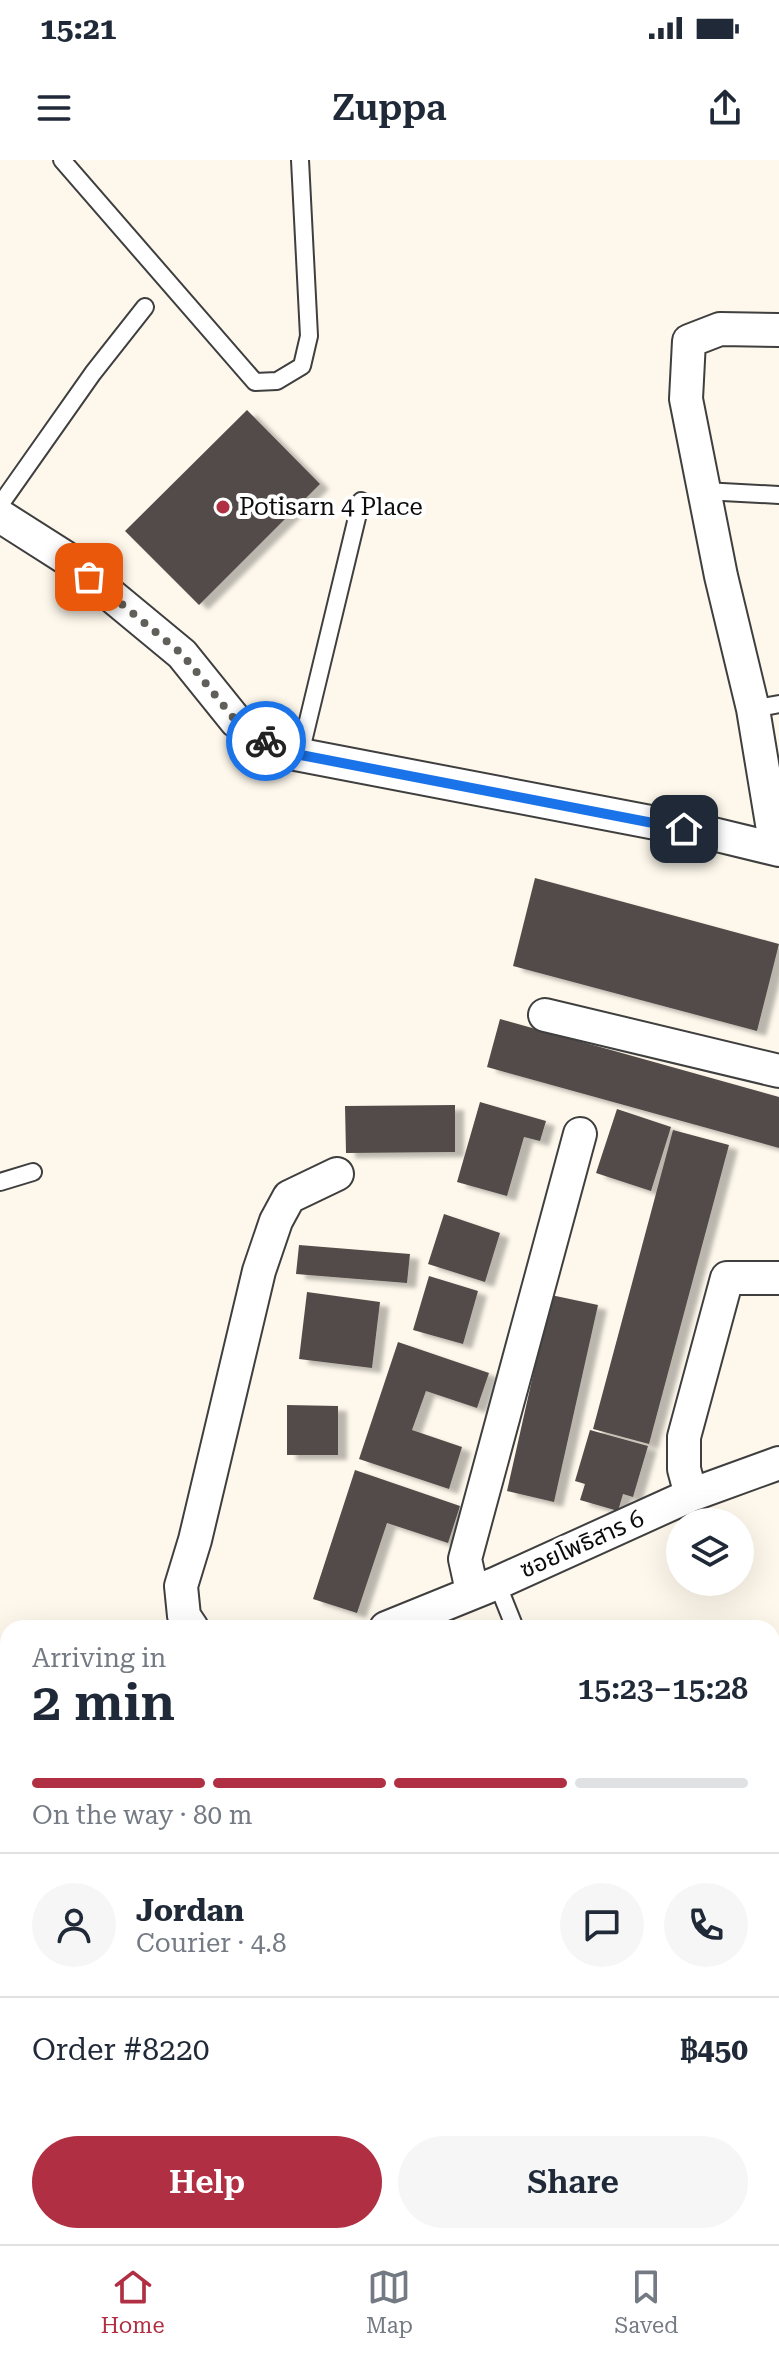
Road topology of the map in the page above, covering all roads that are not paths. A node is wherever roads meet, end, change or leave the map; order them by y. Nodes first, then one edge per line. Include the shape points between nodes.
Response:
1 (62, 160) edge
2 (300, 160) edge
3 (145, 307) dead end
4 (779, 330) edge
5 (704, 491) junction
6 (779, 495) edge
7 (361, 501) dead end
8 (0, 505) edge
9 (0, 516) edge
10 (766, 707) edge
11 (300, 754) junction
12 (777, 849) edge
13 (545, 1015) dead end
14 (779, 1071) edge
15 (580, 1134) dead end
16 (33, 1172) dead end
17 (337, 1174) dead end
18 (0, 1182) edge
19 (779, 1278) edge
20 (779, 1463) edge
21 (691, 1495) junction
22 (485, 1587) junction
23 (187, 1620) edge
24 (405, 1620) edge
25 (509, 1620) edge

1 - 2 lane via 255,382 277,381 302,366 309,336
3 - 8 lane
4 - 5 street via 720,329 689,341 686,399
5 - 6 lane
5 - 10 street via 721,576
7 - 11 lane
9 - 11 street via 66,558 182,654 236,721 280,751
10 - 12 street
11 - 12 street
13 - 14 street
15 - 22 street via 465,1559
16 - 18 lane
17 - 23 street via 289,1197 259,1271 181,1586
19 - 21 street via 727,1278 684,1437
20 - 21 street, ซอยโพธิสาร 6
21 - 22 street, ซอยโพธิสาร 6
22 - 24 street, ซอยโพธิสาร 6
22 - 25 lane

